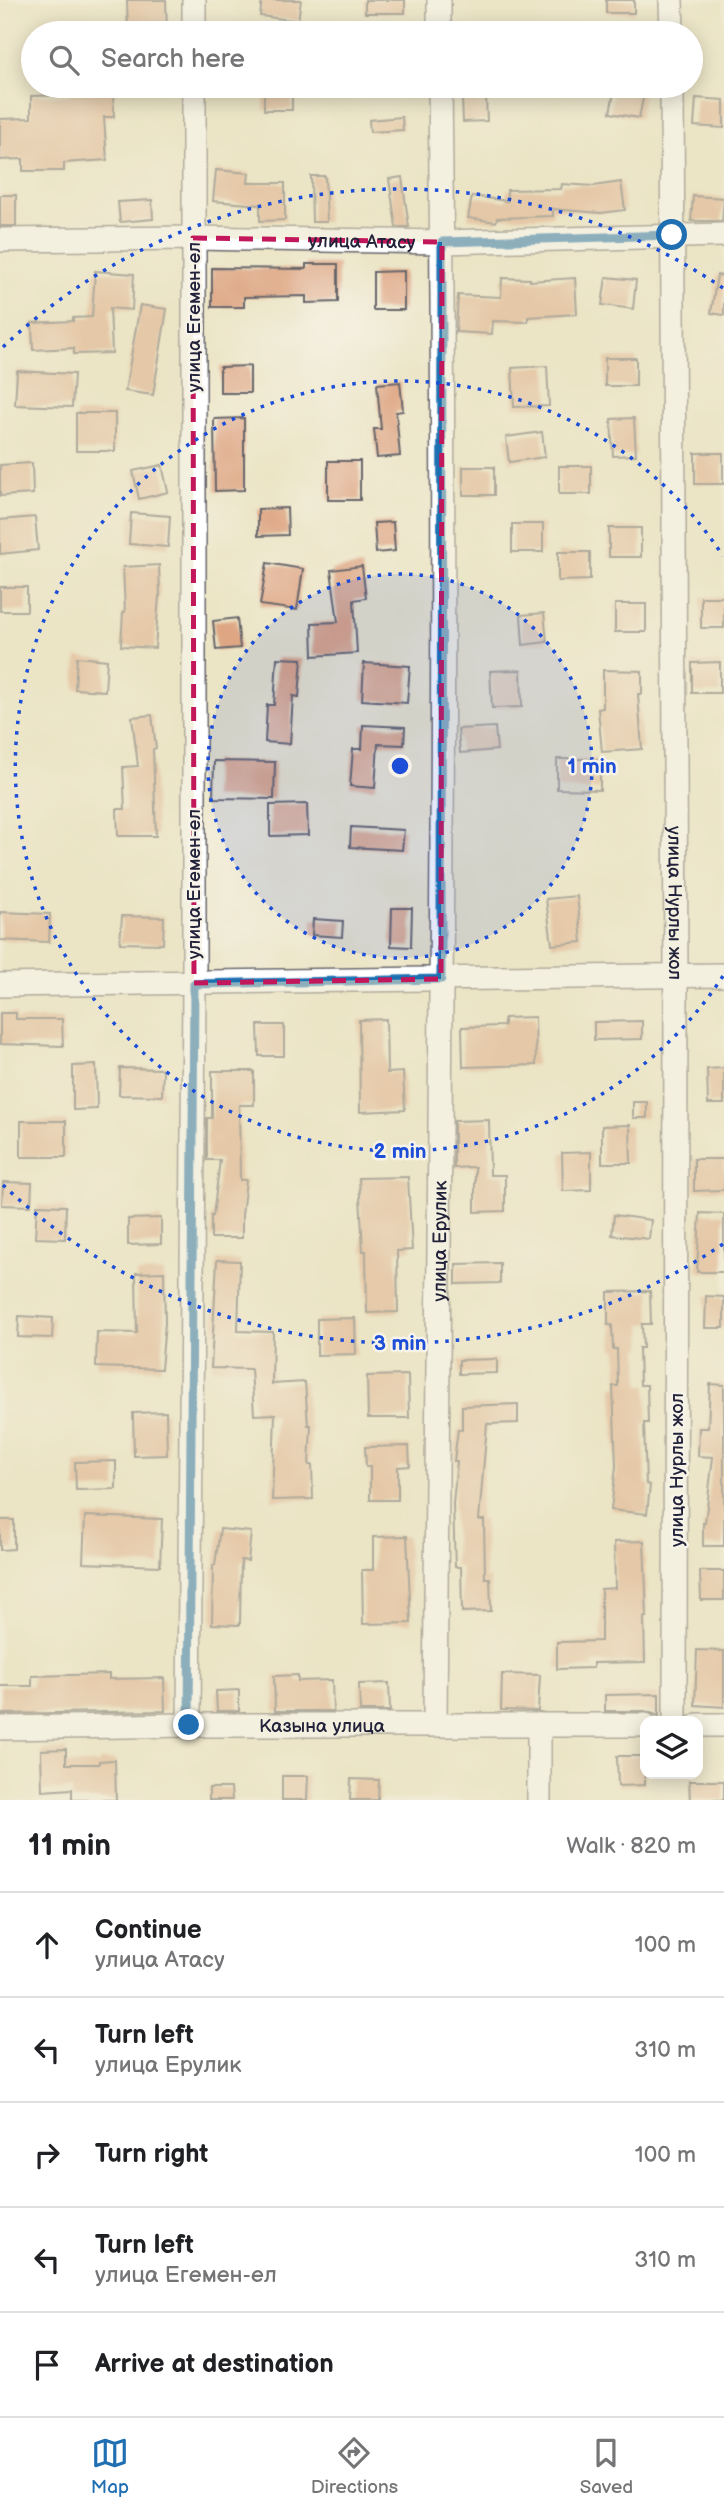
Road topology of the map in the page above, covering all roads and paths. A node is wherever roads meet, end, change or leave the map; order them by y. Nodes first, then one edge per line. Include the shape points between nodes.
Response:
1 (194, 0) edge
2 (439, 0) edge
3 (671, 0) edge
4 (194, 21) edge
5 (439, 21) edge
6 (671, 21) edge
7 (194, 98) edge
8 (440, 98) edge
9 (672, 98) edge
10 (672, 235) junction
11 (724, 235) edge
12 (193, 238) junction
13 (0, 240) edge
14 (442, 242) junction
15 (724, 975) edge
16 (676, 976) junction
17 (441, 979) junction
18 (194, 984) junction
19 (0, 985) edge
20 (676, 1716) edge
21 (435, 1724) junction
22 (189, 1725) junction
23 (539, 1725) junction
24 (640, 1725) edge
25 (703, 1726) edge
26 (724, 1726) edge
27 (0, 1728) edge
28 (539, 1800) edge

1 - 4 street
2 - 5 street
3 - 6 street
7 - 12 street, улица Егемен-ел
8 - 14 street, улица Ерулик
9 - 10 street, улица Нурлы жол
10 - 11 street, улица Атасу
10 - 14 street, улица Атасу
10 - 16 street, улица Нурлы жол
12 - 13 street, улица Атасу
12 - 14 street, улица Атасу
12 - 18 street, улица Егемен-ел
14 - 17 street, улица Ерулик
15 - 16 street
16 - 17 street
16 - 20 street, улица Нурлы жол
17 - 18 street
17 - 21 street, улица Ерулик
18 - 19 street
18 - 22 street, улица Егемен-ел
21 - 22 street, Казына улица
21 - 23 street, Казына улица
22 - 27 street, Казына улица
23 - 24 street, Казына улица
23 - 28 street
25 - 26 street

